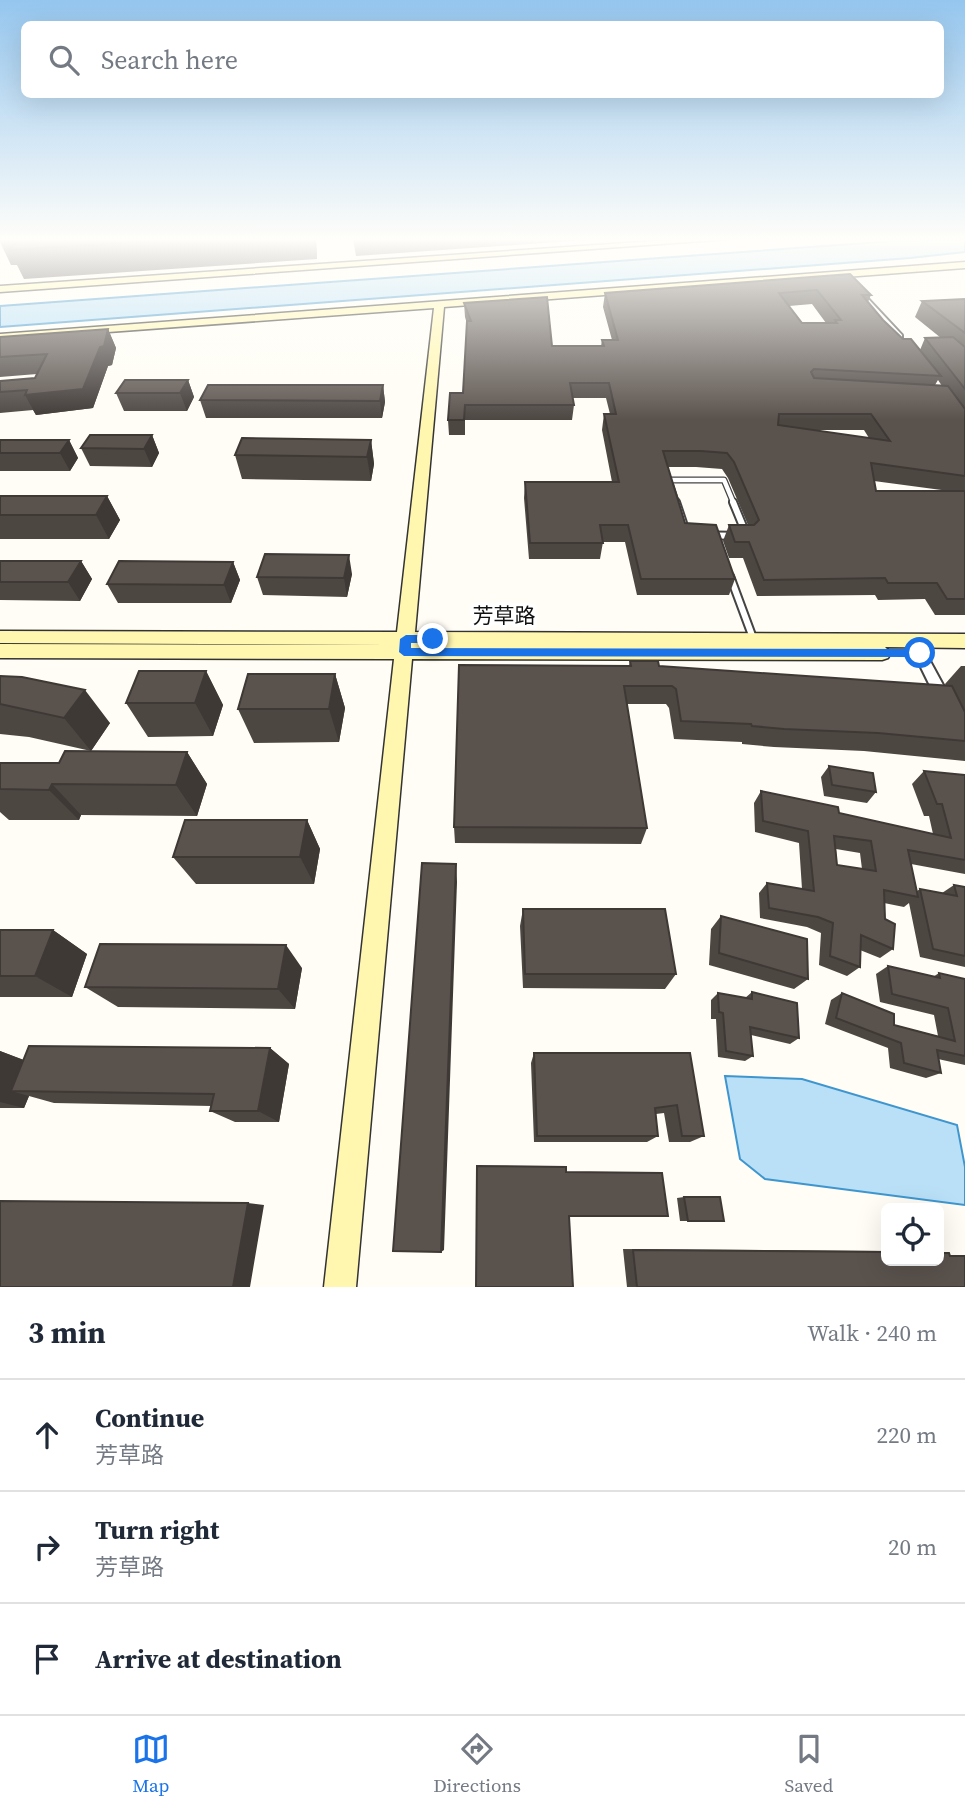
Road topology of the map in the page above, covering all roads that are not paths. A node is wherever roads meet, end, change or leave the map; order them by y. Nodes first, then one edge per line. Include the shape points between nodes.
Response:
1 (491, 299) edge
2 (864, 299) edge
3 (439, 303) junction
4 (0, 337) edge
5 (904, 343) edge
6 (715, 536) junction
7 (720, 549) edge
8 (725, 562) edge
9 (0, 637) edge
10 (753, 640) junction
11 (965, 641) edge
12 (405, 645) junction
13 (0, 651) edge
14 (920, 653) junction
15 (965, 653) edge
16 (949, 710) edge
17 (340, 1287) edge

1 - 3 street
2 - 5 street
3 - 4 street
3 - 12 street
6 - 6 lane via 687,535 669,480 724,480 747,536
6 - 7 lane
8 - 10 lane
9 - 12 street, 芳草路
10 - 11 street, 芳草路
10 - 12 street, 芳草路
12 - 13 street, 芳草路
12 - 14 street, 芳草路
12 - 17 street
14 - 15 street, 芳草路
14 - 16 street

